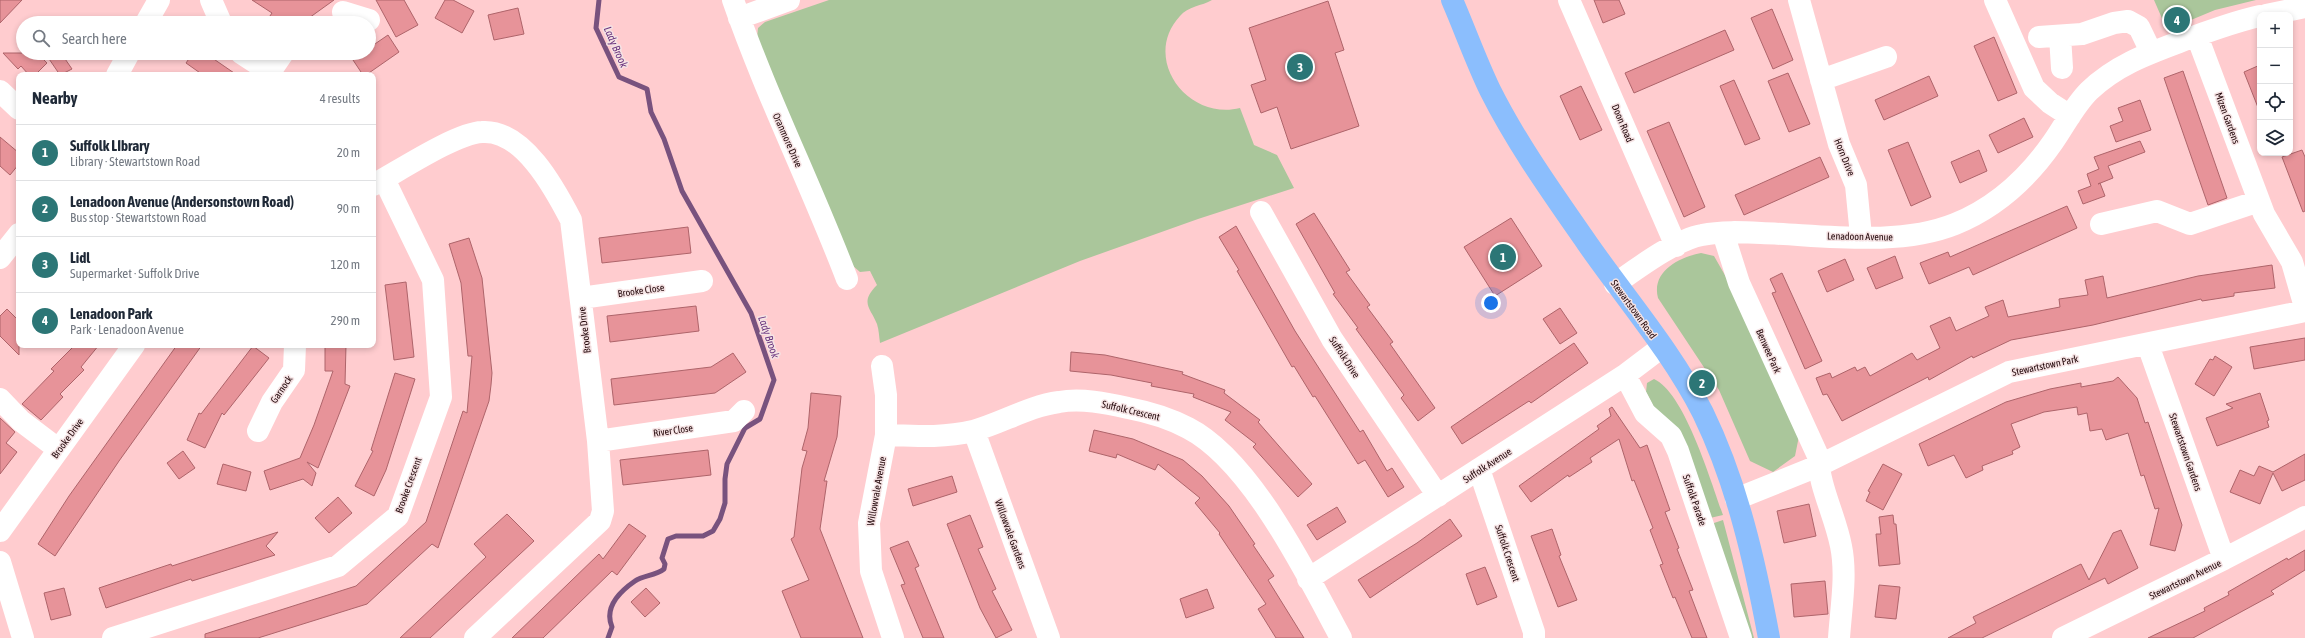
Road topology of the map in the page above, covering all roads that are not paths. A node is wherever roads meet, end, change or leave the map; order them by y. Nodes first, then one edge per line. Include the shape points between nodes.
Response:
1 (160, 0) edge
2 (211, 0) edge
3 (789, 0) edge
4 (1452, 0) edge
5 (1569, 0) edge
6 (1799, 0) edge
7 (1995, 0) edge
8 (2305, 8) edge
9 (736, 9) edge
10 (341, 12) edge
11 (2283, 12) edge
12 (150, 16) edge
13 (218, 16) edge
14 (355, 16) edge
15 (2257, 17) edge
16 (2197, 36) junction
17 (2151, 52) junction
18 (1886, 57) dead end
19 (126, 60) edge
20 (250, 60) edge
21 (278, 60) edge
22 (2062, 68) dead end
23 (119, 72) edge
24 (266, 72) edge
25 (270, 72) edge
26 (1821, 80) junction
27 (0, 91) edge
28 (16, 107) edge
29 (2070, 116) junction
30 (378, 182) edge
31 (2259, 201) junction
32 (1261, 212) dead end
33 (2101, 224) dead end
34 (1723, 233) junction
35 (1861, 236) junction
36 (16, 239) edge
37 (1676, 246) junction
38 (0, 258) edge
39 (847, 280) dead end
40 (702, 281) dead end
41 (1615, 284) junction
42 (581, 298) junction
43 (2305, 307) edge
44 (2305, 311) edge
45 (2148, 345) junction
46 (1662, 347) junction
47 (132, 348) edge
48 (295, 348) edge
49 (882, 366) dead end
50 (1625, 375) junction
51 (0, 399) edge
52 (744, 411) dead end
53 (258, 431) dead end
54 (974, 431) junction
55 (886, 435) junction
56 (598, 441) junction
57 (58, 449) junction
58 (1818, 466) junction
59 (1480, 469) junction
60 (1438, 496) junction
61 (1736, 498) junction
62 (2305, 517) edge
63 (0, 531) edge
64 (2224, 560) junction
65 (0, 562) edge
66 (1308, 579) junction
67 (23, 638) edge
68 (113, 638) edge
69 (475, 638) edge
70 (893, 638) edge
71 (1049, 638) edge
72 (1341, 638) edge
73 (1534, 638) edge
74 (1742, 638) edge
75 (1769, 638) edge
76 (1838, 638) edge
77 (2063, 638) edge

1 - 12 street
2 - 13 street
3 - 9 street
4 - 41 main road, Stewartstown Road via 1502,112
5 - 37 street, Doon Road
6 - 26 street, Horn Drive
7 - 29 street via 2034,88 2050,103
8 - 11 street
9 - 39 street, Oranmore Drive via 776,114 826,225
10 - 14 street
15 - 16 street, Lenadoon Avenue
16 - 17 street, Lenadoon Avenue
16 - 31 street, Mizen Gardens
17 - 22 street via 2139,27 2128,21 2114,23 2082,34 2050,36
17 - 29 street, Lenadoon Avenue via 2101,80
18 - 26 street
19 - 23 street
20 - 24 street
21 - 25 street
26 - 35 street, Horn Drive via 1839,144 1856,184
27 - 28 street
29 - 35 street, Lenadoon Avenue via 2041,158 2012,191 1970,217 1910,236
30 - 42 street, Brooke Drive via 465,136 483,132 506,136 523,148 556,193 571,220
30 - 68 street, Brooke Crescent via 433,280 441,397 398,516 338,566
31 - 33 street via 2190,224 2156,211
31 - 43 street, Mizen Gardens via 2292,262
32 - 60 street, Suffolk Drive via 1332,339
34 - 35 street, Lenadoon Avenue
34 - 37 street, Lenadoon Avenue via 1701,235
34 - 58 street, Benwee Park via 1739,283 1818,456
36 - 38 street
37 - 41 street, Lenadoon Avenue
40 - 42 street, Brooke Close
41 - 46 main road, Stewartstown Road
42 - 56 street, Brooke Drive
44 - 45 street, Stewartstown Park
45 - 58 street, Stewartstown Park via 2009,372
45 - 64 street, Stewartstown Gardens
46 - 50 street, Suffolk Avenue
46 - 61 main road, Stewartstown Road via 1702,412 1716,441
47 - 57 street, Brooke Drive
48 - 53 street, Garnock via 294,370 272,402
49 - 55 street, Willowvale Avenue via 886,395
50 - 59 street, Suffolk Avenue
50 - 74 street, Suffolk Parade via 1645,413 1671,436 1678,451
51 - 57 street via 21,421
52 - 56 street, River Close via 734,421
54 - 55 street, Suffolk Crescent via 920,437
54 - 66 street, Suffolk Crescent via 1042,406 1073,401 1116,405 1149,412 1189,428 1230,462 1266,507
54 - 71 street, Willowvale Gardens
55 - 70 street, Willowvale Avenue via 869,523 871,571
56 - 69 street, Brooke Drive via 603,511 600,521
57 - 63 street, Brooke Drive
58 - 61 street, Stewartstown Park
58 - 76 street via 1841,546 1843,571
59 - 60 street, Suffolk Avenue
59 - 73 street, Suffolk Crescent
60 - 66 street, Suffolk Avenue
61 - 75 main road, Stewartstown Road
62 - 64 street, Stewartstown Avenue
64 - 77 street, Stewartstown Avenue
65 - 67 street
66 - 72 street, Suffolk Crescent

